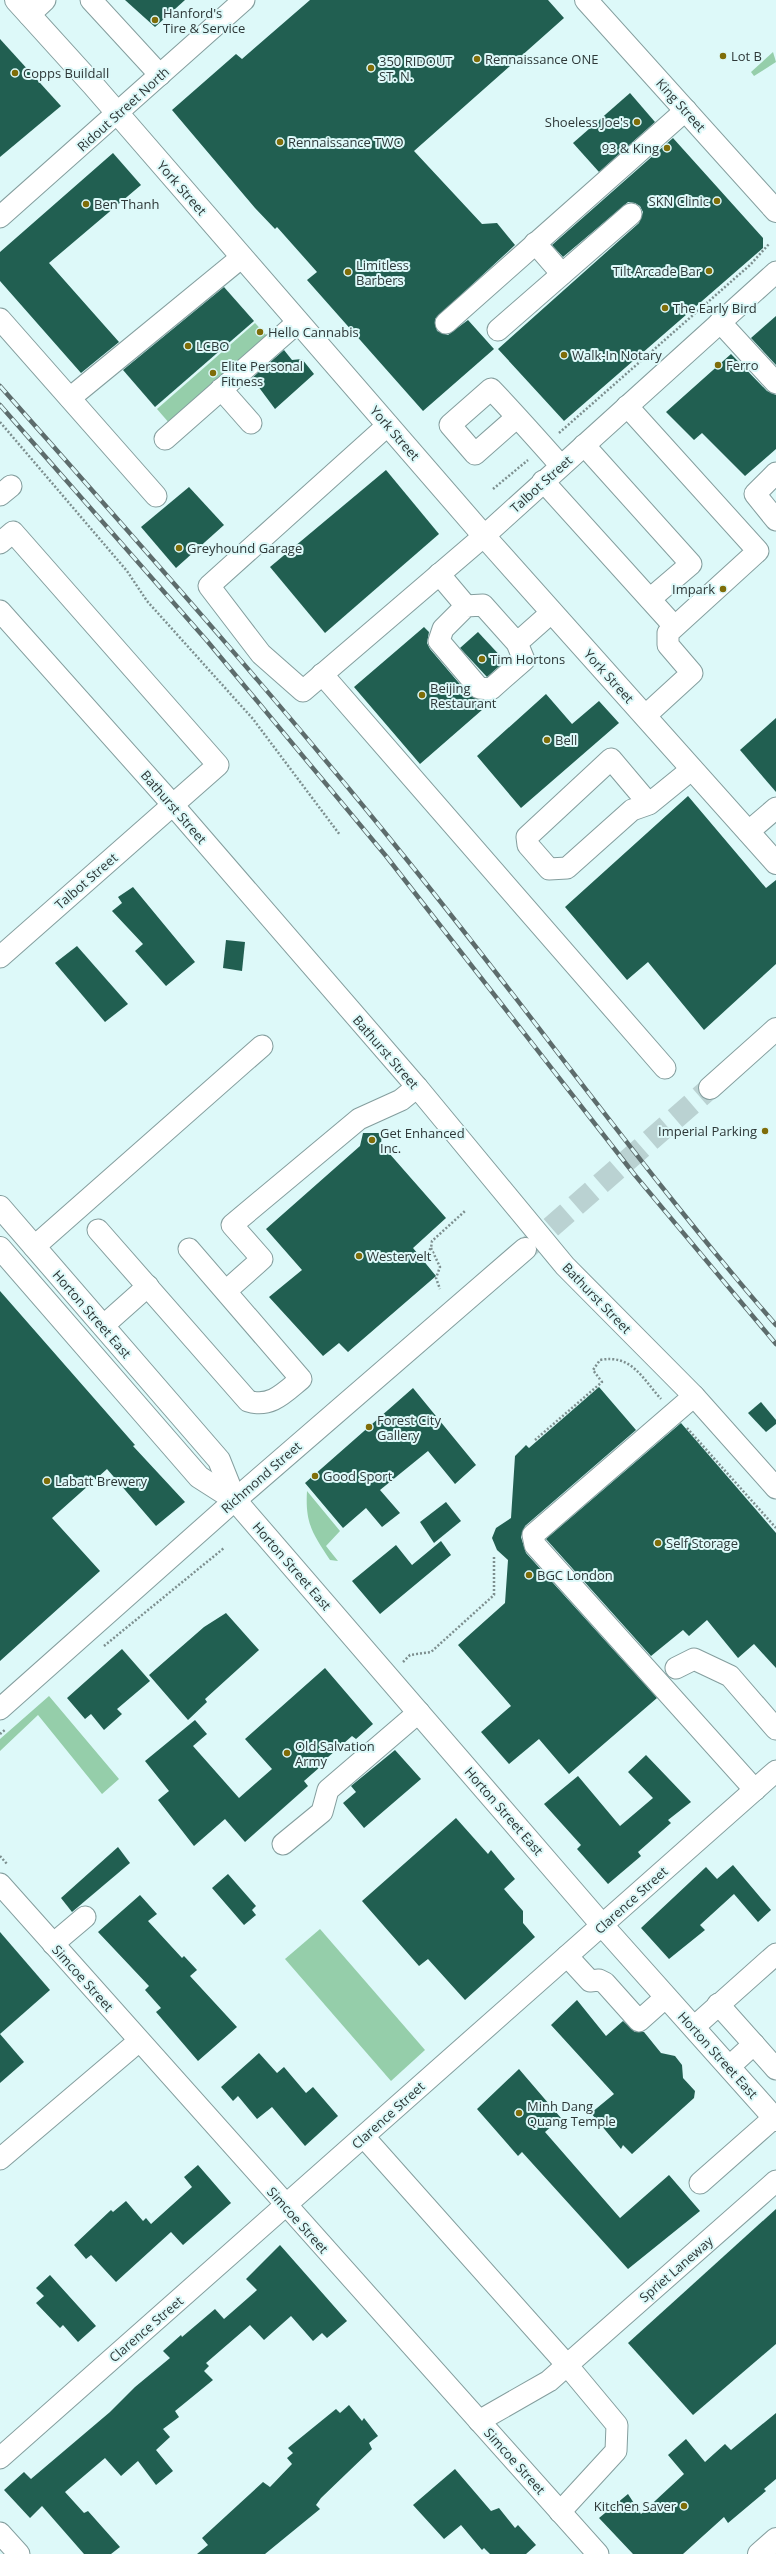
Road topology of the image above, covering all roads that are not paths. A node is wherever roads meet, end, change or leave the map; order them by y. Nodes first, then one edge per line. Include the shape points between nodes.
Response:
1 (45, 0) edge
2 (91, 0) edge
3 (244, 0) edge
4 (593, 2) edge
5 (23, 7) edge
6 (160, 75) junction
7 (686, 110) junction
8 (118, 114) junction
9 (776, 211) edge
10 (631, 214) dead end
11 (0, 217) edge
12 (535, 243) junction
13 (242, 257) junction
14 (776, 272) edge
15 (562, 274) junction
16 (0, 320) edge
17 (298, 322) junction
18 (720, 322) junction
19 (446, 323) dead end
20 (498, 330) dead end
21 (776, 384) edge
22 (221, 389) junction
23 (70, 398) junction
24 (627, 406) junction
25 (517, 417) dead end
26 (251, 423) dead end
27 (388, 425) junction
28 (165, 439) dead end
29 (584, 445) junction
30 (561, 466) junction
31 (776, 473) edge
32 (543, 481) junction
33 (156, 496) dead end
34 (776, 520) edge
35 (484, 536) junction
36 (0, 544) edge
37 (439, 574) junction
38 (650, 599) junction
39 (466, 606) junction
40 (0, 612) edge
41 (552, 612) junction
42 (674, 626) junction
43 (521, 651) junction
44 (322, 674) junction
45 (645, 716) junction
46 (692, 769) junction
47 (649, 804) junction
48 (173, 805) junction
49 (776, 808) edge
50 (748, 832) junction
51 (776, 863) edge
52 (0, 957) edge
53 (776, 1029) edge
54 (262, 1046) dead end
55 (665, 1068) dead end
56 (417, 1087) junction
57 (710, 1088) tunnel mouth
58 (0, 1207) edge
59 (98, 1230) dead end
60 (34, 1247) junction
61 (0, 1248) edge
62 (189, 1249) dead end
63 (525, 1249) tunnel mouth
64 (148, 1286) junction
65 (226, 1291) junction
66 (103, 1326) junction
67 (694, 1396) junction
68 (776, 1488) edge
69 (235, 1500) junction
70 (676, 1668) dead end
71 (419, 1712) junction
72 (6, 1716) edge
73 (776, 1729) edge
74 (776, 1771) edge
75 (755, 1790) junction
76 (283, 1844) dead end
77 (0, 1884) edge
78 (85, 1917) dead end
79 (602, 1925) junction
80 (53, 1944) junction
81 (776, 1954) edge
82 (567, 1956) junction
83 (666, 1997) junction
84 (718, 2004) junction
85 (694, 2027) junction
86 (139, 2041) junction
87 (754, 2044) junction
88 (729, 2067) junction
89 (776, 2069) edge
90 (775, 2118) edge
91 (364, 2137) junction
92 (0, 2160) edge
93 (776, 2181) edge
94 (700, 2183) dead end
95 (286, 2206) junction
96 (571, 2361) junction
97 (479, 2422) junction
98 (0, 2458) edge
99 (560, 2512) junction
100 (0, 2533) edge
101 (776, 2539) edge
102 (19, 2554) edge
103 (598, 2554) edge
104 (759, 2554) edge

1 - 5 street
2 - 6 street
3 - 6 street, Ridout Street North
4 - 7 main road, King Street
5 - 8 main road, York Street
6 - 8 street, Ridout Street North
7 - 9 main road, King Street
7 - 12 street
8 - 11 street, Ridout Street North
8 - 13 main road, York Street
10 - 15 street
12 - 15 street
12 - 19 street
13 - 17 main road, York Street
13 - 23 street
14 - 18 street, Talbot Street
15 - 20 street
16 - 23 street
17 - 22 street
17 - 27 main road, York Street
18 - 21 street
18 - 24 street, Talbot Street
22 - 26 street
22 - 28 street
23 - 33 street
24 - 29 street, Talbot Street
24 - 42 street via 758,551
25 - 30 street
27 - 35 main road, York Street
27 - 44 street, Talbot Street via 209,586 261,654 303,691
29 - 30 street, Talbot Street
29 - 38 street via 691,564
30 - 32 street, Talbot Street
31 - 34 street via 755,494
32 - 35 street, Talbot Street
32 - 38 street
35 - 37 street, Talbot Street
35 - 41 main road, York Street
36 - 48 street, Talbot Street via 13,532 218,765
37 - 39 street
37 - 44 street, Talbot Street
38 - 42 street
39 - 43 street via 483,605
39 - 43 street via 443,629 439,641 479,688 491,689
40 - 48 street, Bathurst Street
41 - 43 street
41 - 45 main road, York Street
42 - 45 street via 666,641 692,673
44 - 55 street
45 - 46 main road, York Street
46 - 47 street
46 - 50 main road, York Street
47 - 47 street via 632,810 567,868 549,870 528,845 527,837 611,759
48 - 52 street, Talbot Street
48 - 56 street, Bathurst Street
49 - 50 street
50 - 51 main road, York Street
53 - 57 main road
54 - 60 street
56 - 65 street via 401,1100 359,1119 232,1225 262,1260
56 - 67 street, Bathurst Street via 565,1266
58 - 60 main road, Horton Street East
59 - 64 street
60 - 66 main road, Horton Street East
61 - 69 main road, Horton Street East via 199,1477
62 - 65 street
63 - 69 main road, Richmond Street
64 - 65 street via 248,1400 258,1404 275,1401 301,1379
64 - 66 street
66 - 69 main road, Horton Street East via 219,1460
67 - 68 street, Bathurst Street
67 - 75 street via 533,1535 535,1545
69 - 71 main road, Horton Street East
69 - 72 street, Richmond Street
70 - 73 street via 694,1659 730,1676
71 - 76 street via 328,1790 322,1812
71 - 79 main road, Horton Street East
74 - 75 street, Clarence Street
75 - 79 street, Clarence Street
77 - 80 street, Simcoe Street
78 - 80 street
79 - 82 street, Clarence Street
79 - 83 main road, Horton Street East
80 - 86 street, Simcoe Street
81 - 84 street
82 - 83 street via 590,1981 599,1980 605,1983 640,2021
82 - 91 street, Clarence Street
83 - 85 main road, Horton Street East
84 - 85 street
84 - 87 street
85 - 88 main road, Horton Street East
86 - 92 street
86 - 95 street, Simcoe Street
87 - 88 street
87 - 89 street
88 - 90 main road, Horton Street East
90 - 94 street
91 - 95 street, Clarence Street
91 - 96 street
93 - 96 street, Spriet Laneway
95 - 97 street, Simcoe Street
95 - 98 street, Clarence Street
96 - 97 street, Spriet Laneway via 549,2382
96 - 99 street via 617,2425 616,2451
97 - 99 street, Simcoe Street
99 - 103 street, Simcoe Street
100 - 102 street
101 - 104 main road

